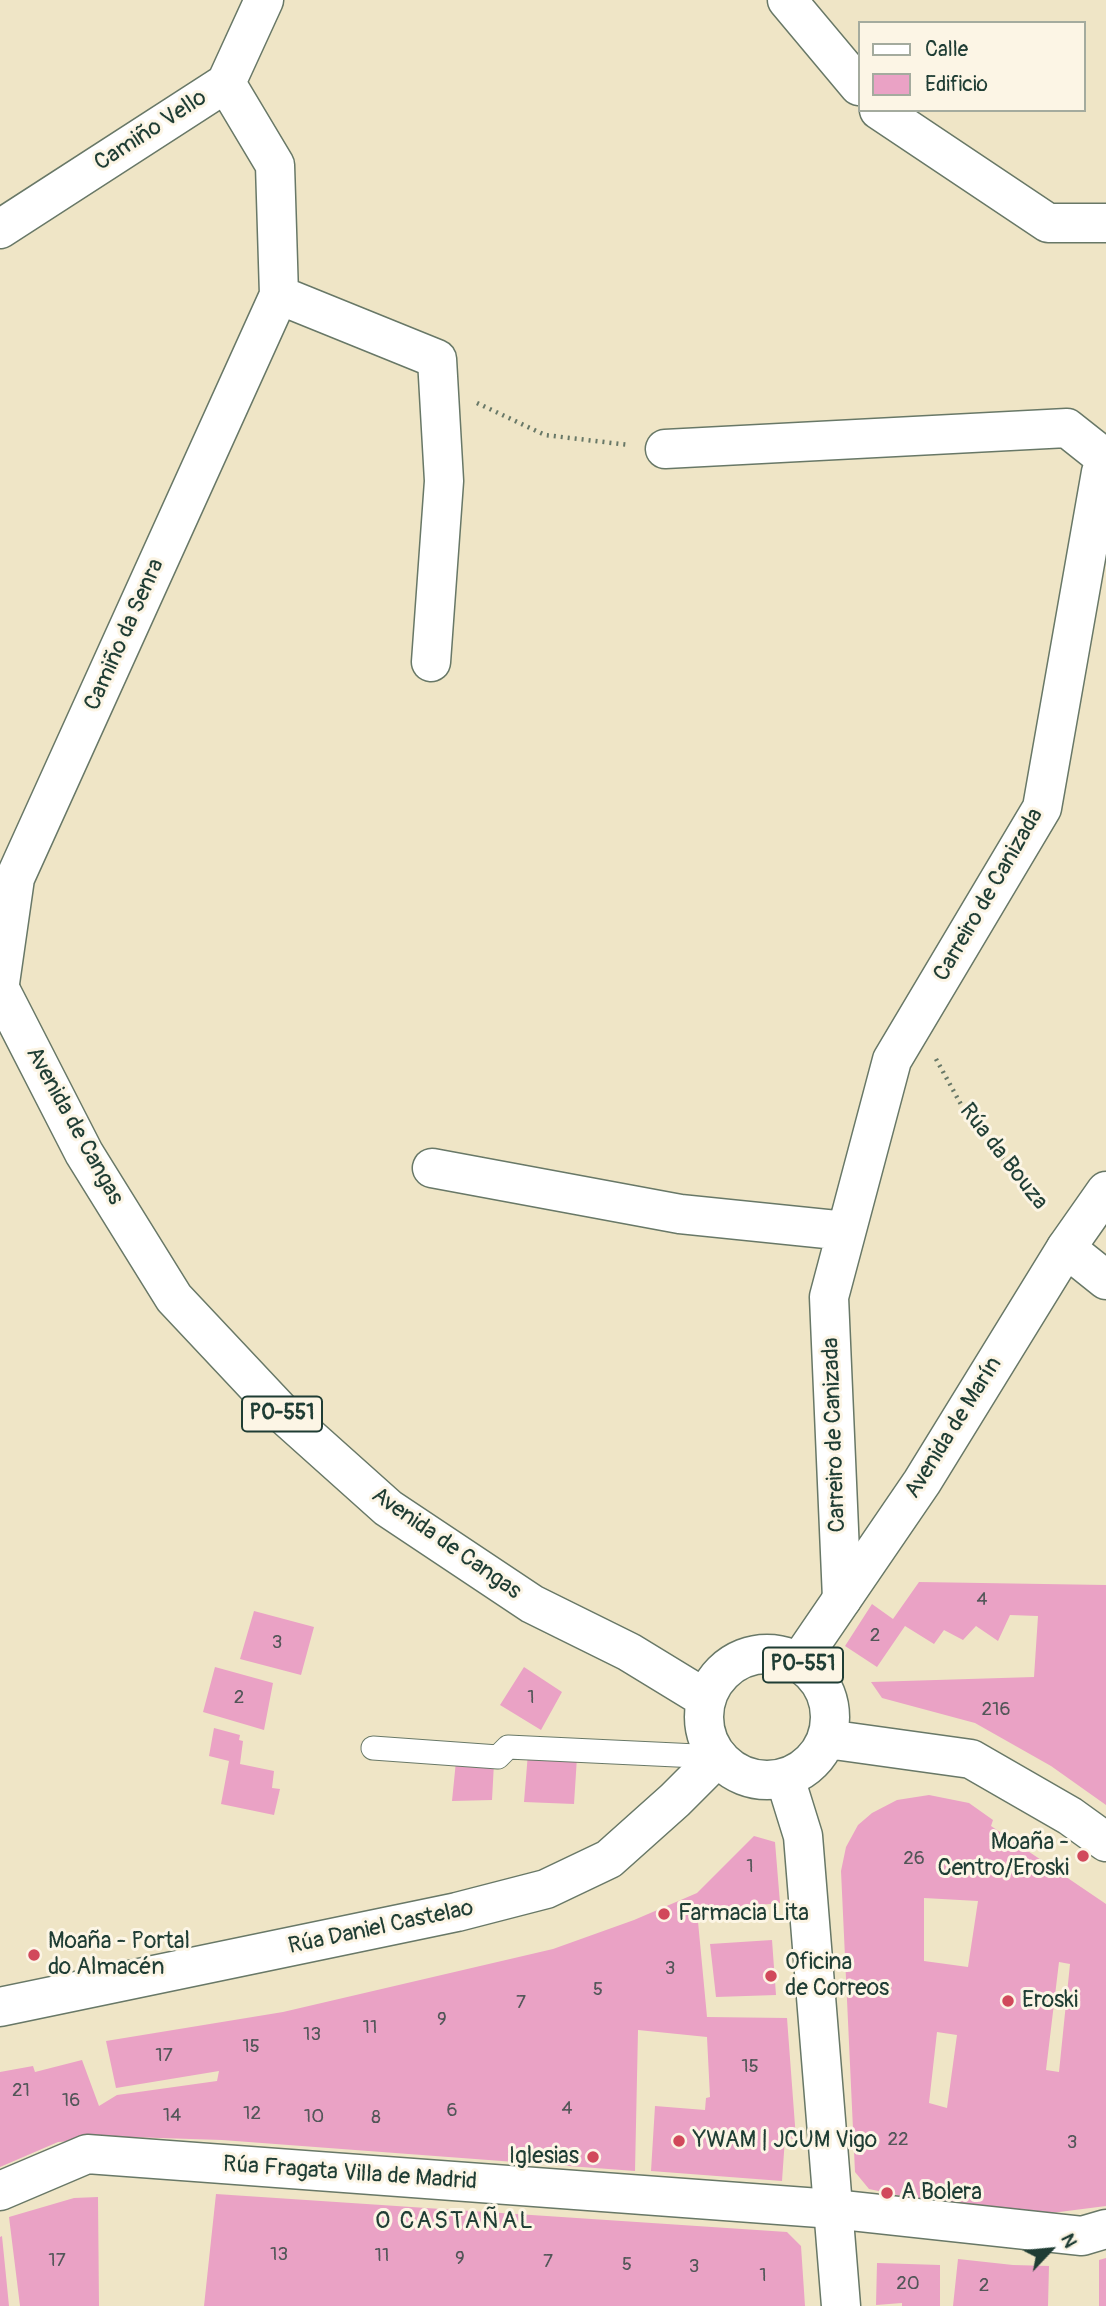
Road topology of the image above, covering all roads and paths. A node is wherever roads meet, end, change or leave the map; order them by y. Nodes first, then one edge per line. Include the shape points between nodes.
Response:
1 (264, 0) edge
2 (787, 0) edge
3 (226, 83) junction
4 (858, 85) edge
5 (882, 112) edge
6 (1106, 223) edge
7 (0, 229) edge
8 (279, 295) junction
9 (438, 385) junction
10 (665, 449) joint
11 (1106, 461) edge
12 (431, 662) dead end
13 (0, 983) edge
14 (0, 989) edge
15 (915, 1022) junction
16 (432, 1168) dead end
17 (1106, 1191) edge
18 (846, 1231) junction
19 (1066, 1248) junction
20 (1106, 1280) edge
21 (842, 1599) junction
22 (799, 1662) junction
23 (706, 1699) junction
24 (827, 1739) junction
25 (373, 1748) dead end
26 (718, 1757) junction
27 (785, 1778) junction
28 (1106, 1842) edge
29 (0, 2007) edge
30 (0, 2191) edge
31 (833, 2209) junction
32 (1106, 2229) edge
33 (841, 2306) edge

1 - 3 street, Camiño Vello
2 - 4 street
3 - 7 street, Camiño Vello
3 - 8 street, Camiño da Senra via 275,165
5 - 6 street via 1048,223
8 - 9 street via 436,359
8 - 13 street, Camiño da Senra via 15,878
9 - 10 path via 545,435
9 - 12 street via 444,481
10 - 11 street, Carreiro de Canizada via 1067,428
11 - 15 street, Carreiro de Canizada via 1042,808
14 - 23 street, Avenida de Cangas / PO-551 via 84,1153 174,1298 283,1414 387,1508 532,1604 629,1652
15 - 18 street, Carreiro de Canizada via 892,1060
15 - 19 path, Rúa da Bouza via 969,1119 1043,1204
16 - 18 street via 680,1214
17 - 19 street, Avenida de Marín
18 - 21 street, Carreiro de Canizada via 829,1297
19 - 20 street
19 - 21 street, Avenida de Marín via 922,1482
21 - 22 street, Avenida de Marín
22 - 23 street, PO-551 via 781,1655 743,1658 727,1668
22 - 24 street, PO-551 via 813,1672 829,1703
23 - 26 street via 708,1740
24 - 27 street via 804,1770
24 - 28 street via 971,1759
25 - 26 lane via 498,1757 508,1747
26 - 27 street via 749,1778
26 - 29 street, Rúa Daniel Castelao via 609,1859 546,1889 457,1912
27 - 31 street via 803,1836
30 - 31 street, Rúa Fragata Villa de Madrid via 87,2154
31 - 32 street, Rúa Fragata Villa de Madrid via 1082,2236
31 - 33 street

